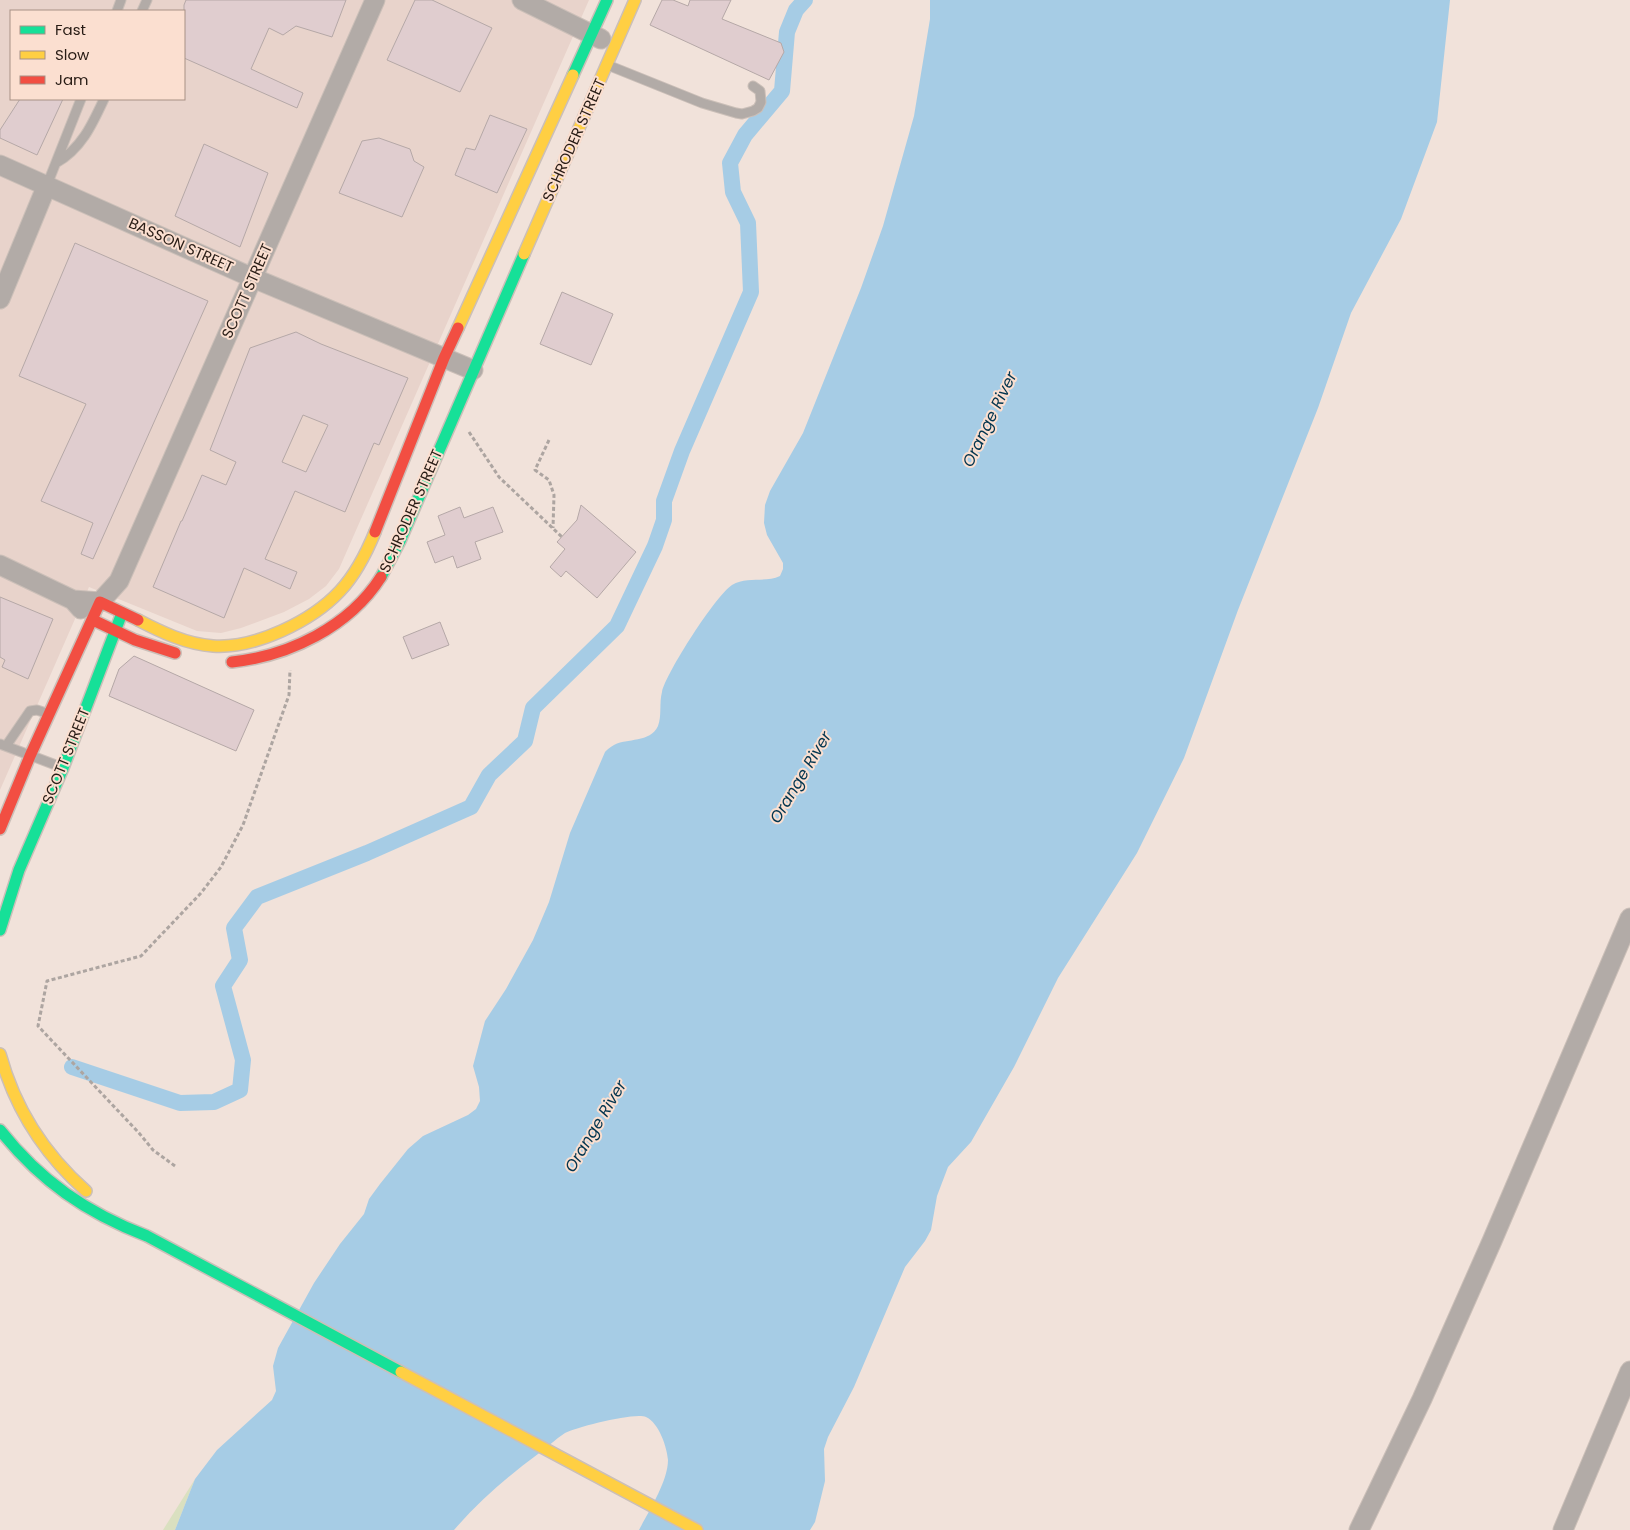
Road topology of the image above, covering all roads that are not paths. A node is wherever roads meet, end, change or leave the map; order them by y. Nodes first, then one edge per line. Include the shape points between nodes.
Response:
1 (375, 0) edge
2 (522, 0) edge
3 (607, 0) edge
4 (635, 0) edge
5 (592, 35) junction
6 (615, 46) junction
7 (607, 65) junction
8 (753, 86) dead end
9 (82, 100) edge
10 (104, 100) edge
11 (56, 163) junction
12 (0, 165) edge
13 (47, 185) junction
14 (253, 278) junction
15 (0, 299) edge
16 (444, 358) junction
17 (473, 370) junction
18 (0, 565) edge
19 (119, 581) junction
20 (73, 600) junction
21 (100, 602) junction
22 (123, 612) junction
23 (92, 620) junction
24 (116, 632) junction
25 (183, 656) dead end
26 (217, 663) dead end
27 (49, 715) junction
28 (3, 745) edge
29 (30, 756) junction
30 (63, 768) junction
31 (0, 829) edge
32 (1630, 918) edge
33 (0, 930) edge
34 (0, 1054) edge
35 (0, 1130) edge
36 (147, 1236) junction
37 (1630, 1371) edge
38 (697, 1530) edge
39 (1359, 1530) edge
40 (1563, 1530) edge

1 - 14 street, SCOTT STREET
2 - 5 street
3 - 5 highway, SCHRODER STREET
4 - 6 highway, SCHRODER STREET
5 - 6 street
5 - 16 highway, SCHRODER STREET
6 - 7 highway, SCHRODER STREET
7 - 8 lane via 702,103 742,114 755,110 762,102 760,91
7 - 17 highway, SCHRODER STREET
9 - 11 lane
10 - 11 lane via 84,139
11 - 13 lane
12 - 13 street, BASSON STREET
13 - 14 street, BASSON STREET
13 - 15 street
14 - 16 street, BASSON STREET
14 - 19 street, SCOTT STREET
16 - 17 street, BASSON STREET
16 - 22 highway, SCHRODER STREET via 367,552 335,597 294,625 229,646 212,647 181,639
17 - 26 highway, SCHRODER STREET via 390,564 372,590 354,610 301,644 284,652 241,662
18 - 20 street
19 - 21 street, SCOTT STREET
19 - 22 street, SCOTT STREET
20 - 21 street, SCHRODER STREET
20 - 23 street
21 - 22 highway, SCHRODER STREET
21 - 23 highway, SCOTT STREET
22 - 24 highway, SCOTT STREET
23 - 24 highway
23 - 27 highway, SCOTT STREET
24 - 25 highway
24 - 30 highway, SCOTT STREET
27 - 28 lane via 32,710
27 - 29 highway, SCOTT STREET
28 - 29 lane
29 - 30 lane
29 - 31 highway, SCOTT STREET
30 - 33 highway, SCOTT STREET via 19,870
32 - 39 street via 1481,1267
34 - 36 highway via 18,1105 35,1136 60,1166 97,1200 132,1222
35 - 36 highway via 24,1160 59,1190 125,1229
36 - 38 highway
37 - 40 street

